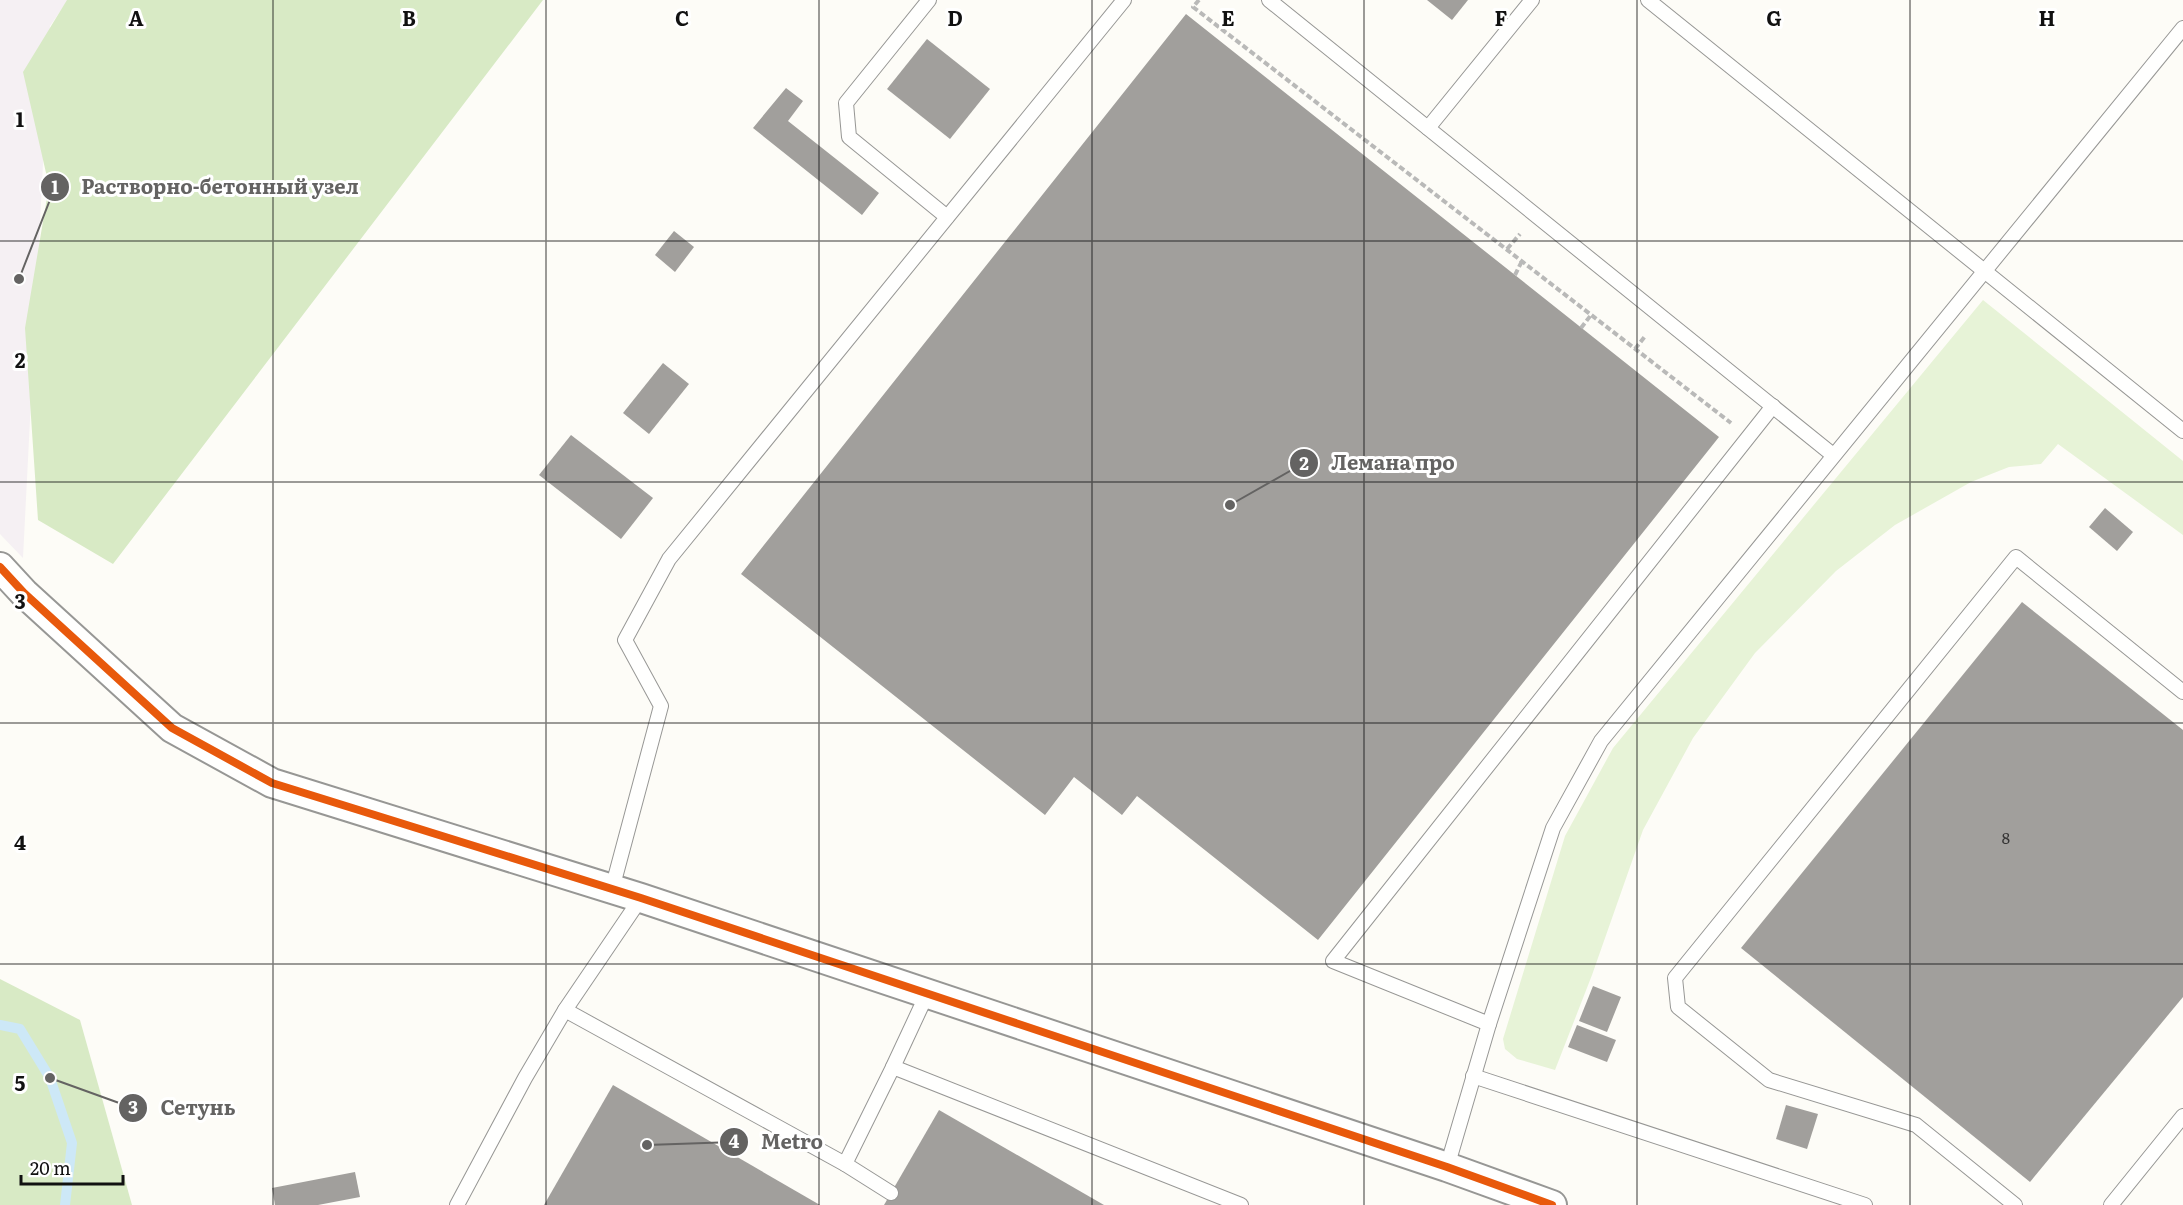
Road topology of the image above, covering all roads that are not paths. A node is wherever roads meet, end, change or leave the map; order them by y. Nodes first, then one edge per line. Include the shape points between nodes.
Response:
1 (929, 0) edge
2 (1124, 0) edge
3 (1269, 0) edge
4 (1532, 0) edge
5 (1648, 0) edge
6 (2183, 28) edge
7 (1428, 128) junction
8 (947, 217) junction
9 (1984, 271) junction
10 (1773, 406) junction
11 (2183, 431) edge
12 (1833, 455) junction
13 (0, 567) edge
14 (2183, 692) edge
15 (612, 889) junction
16 (641, 898) junction
17 (927, 994) junction
18 (565, 1010) junction
19 (1489, 1024) junction
20 (892, 1066) junction
21 (1473, 1076) junction
22 (2183, 1116) edge
23 (845, 1164) junction
24 (1447, 1167) junction
25 (891, 1193) dead end
26 (457, 1205) edge
27 (1241, 1205) edge
28 (1552, 1205) edge
29 (1864, 1205) edge
30 (2016, 1205) edge
31 (2111, 1205) edge

1 - 8 lane via 846,103 849,137
2 - 8 lane
3 - 7 lane
4 - 7 lane
5 - 9 lane
6 - 9 lane
7 - 10 lane
8 - 15 lane via 669,559 625,640 661,706
9 - 11 lane
9 - 12 lane
10 - 12 lane
10 - 19 lane via 1333,962
12 - 19 lane via 1601,741 1553,828
13 - 15 street via 172,728 272,783
14 - 30 lane via 2016,556 1675,978 1678,1007 1769,1080 1916,1125
15 - 16 street
16 - 17 street
16 - 18 lane
17 - 20 lane
17 - 24 street
18 - 23 lane
18 - 26 lane
19 - 21 lane
20 - 23 lane
20 - 27 lane
21 - 24 lane
21 - 29 lane
22 - 31 lane
23 - 25 lane
24 - 28 street

